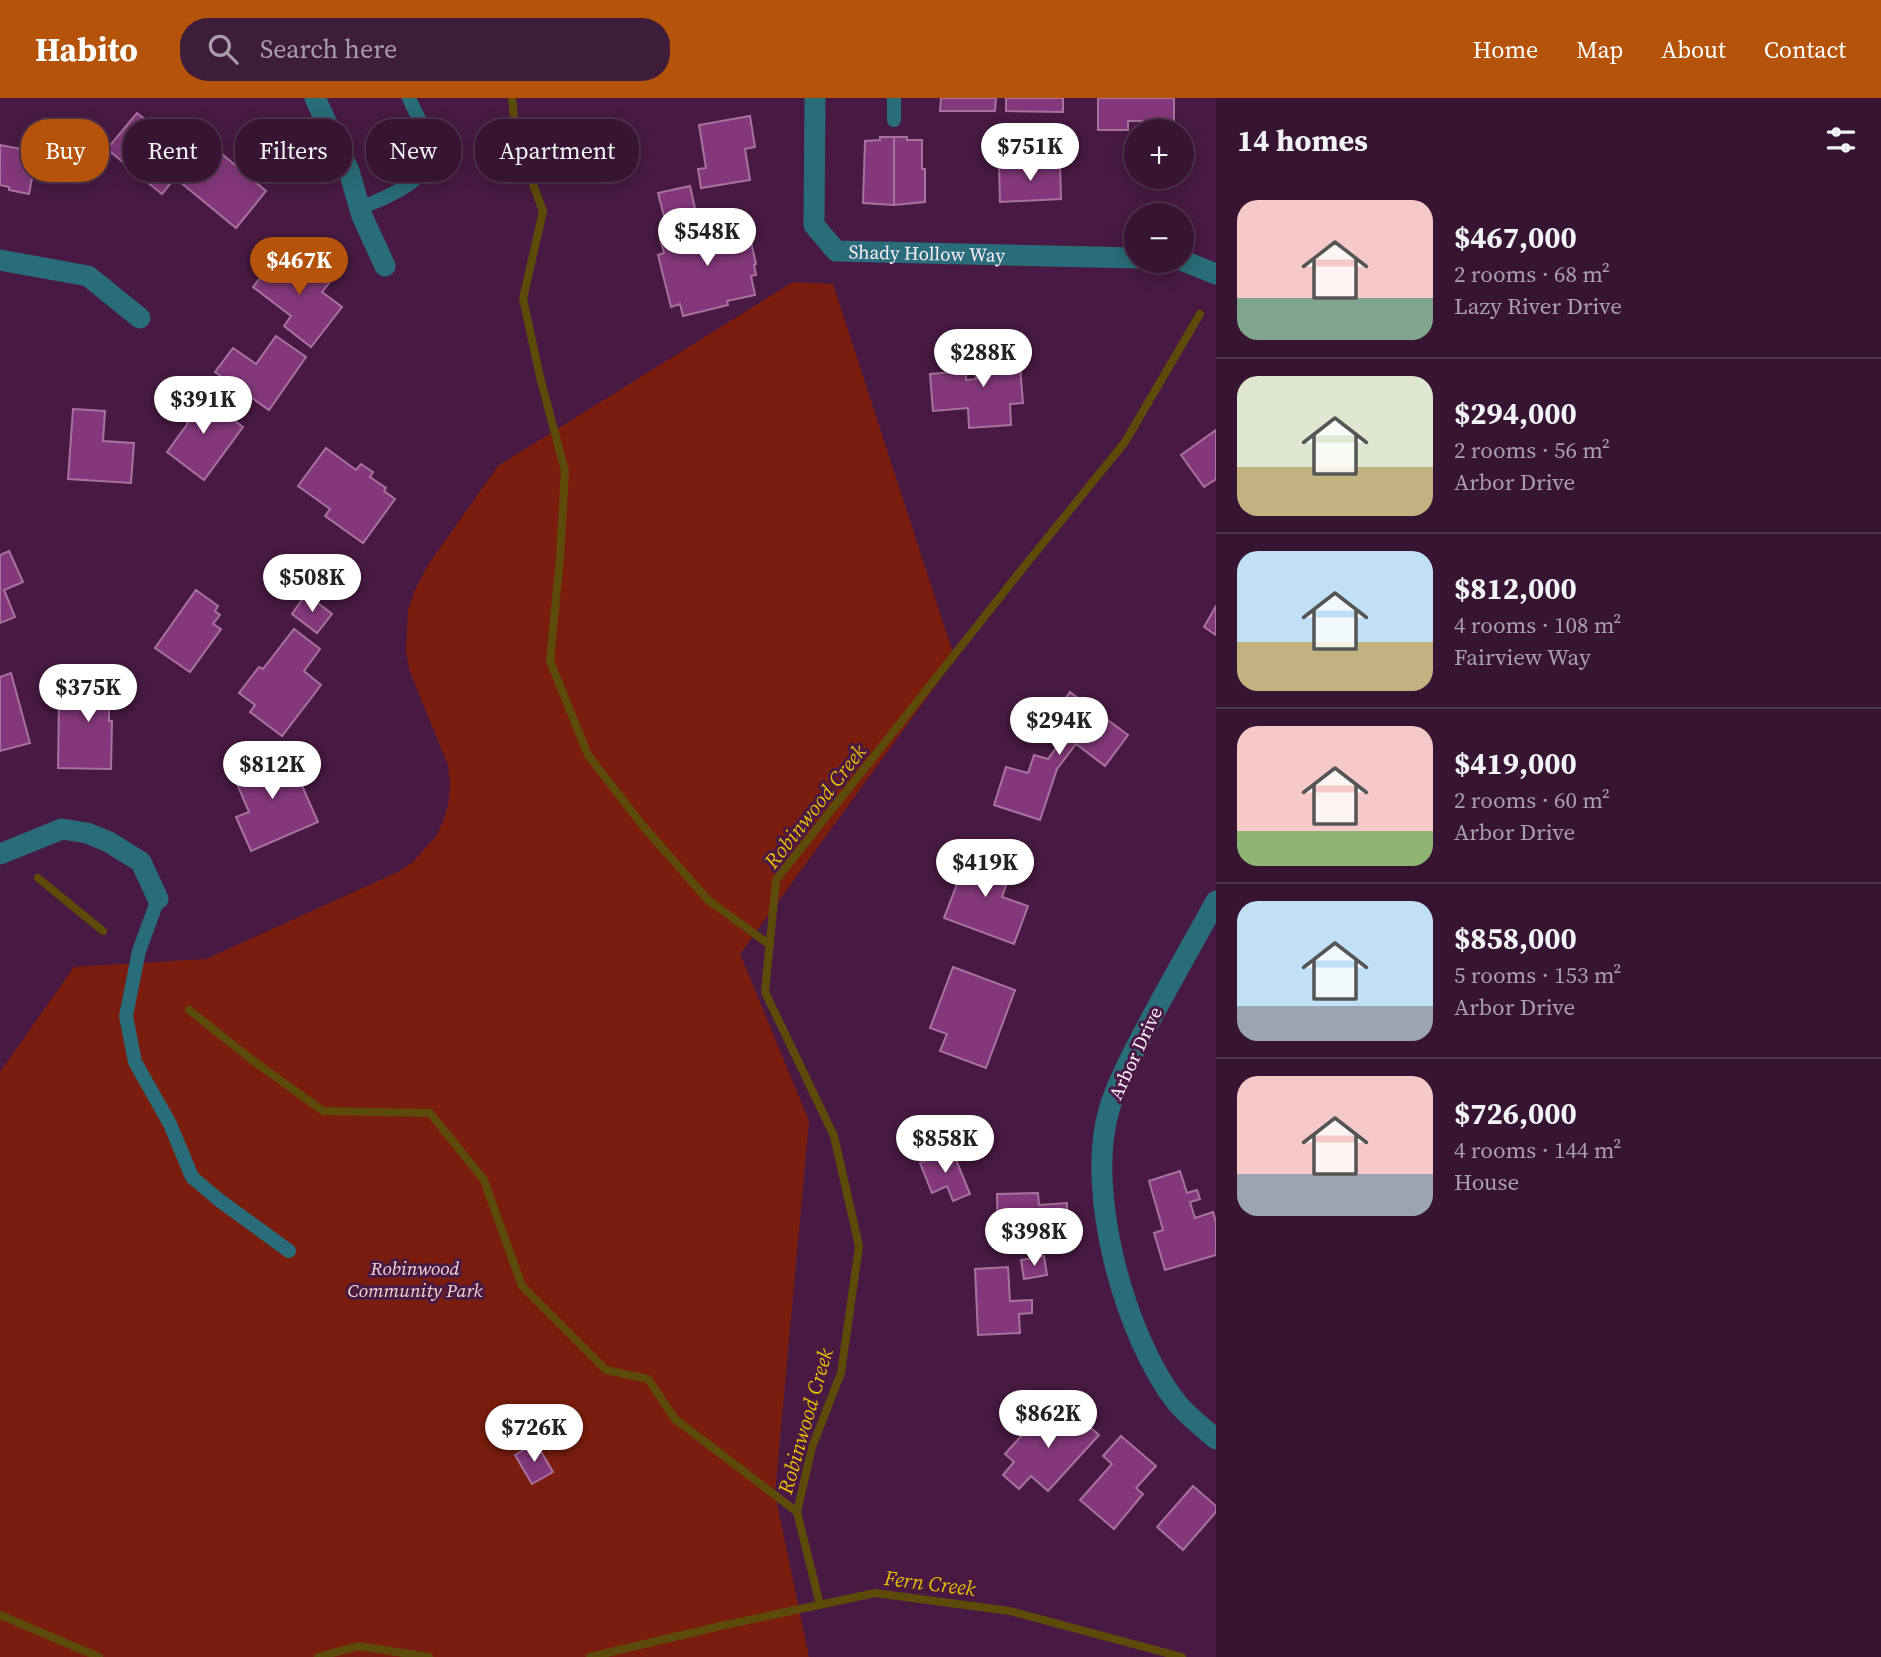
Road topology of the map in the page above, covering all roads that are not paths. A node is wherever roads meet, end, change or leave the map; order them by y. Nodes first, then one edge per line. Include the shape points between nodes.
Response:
1 (316, 98) edge
2 (409, 98) edge
3 (815, 98) edge
4 (894, 98) edge
5 (894, 120) dead end
6 (361, 208) junction
7 (1124, 258) edge
8 (0, 260) edge
9 (1194, 265) edge
10 (385, 266) dead end
11 (1216, 274) edge
12 (140, 318) dead end
13 (0, 854) edge
14 (158, 899) joint
15 (1216, 901) edge
16 (289, 1251) dead end
17 (1216, 1439) edge

1 - 6 street
2 - 6 lane via 429,145 426,164 411,185
3 - 7 street, Shady Hollow Way via 814,225 836,251
4 - 5 lane
6 - 10 street
8 - 12 street via 88,276
9 - 11 street
13 - 14 street via 62,829 88,833 141,862
14 - 16 lane via 139,951 126,1016 135,1062 170,1124 192,1177
15 - 17 street, Arbor Drive via 1129,1060 1109,1110 1102,1153 1103,1192 1123,1297 1158,1373 1178,1404

